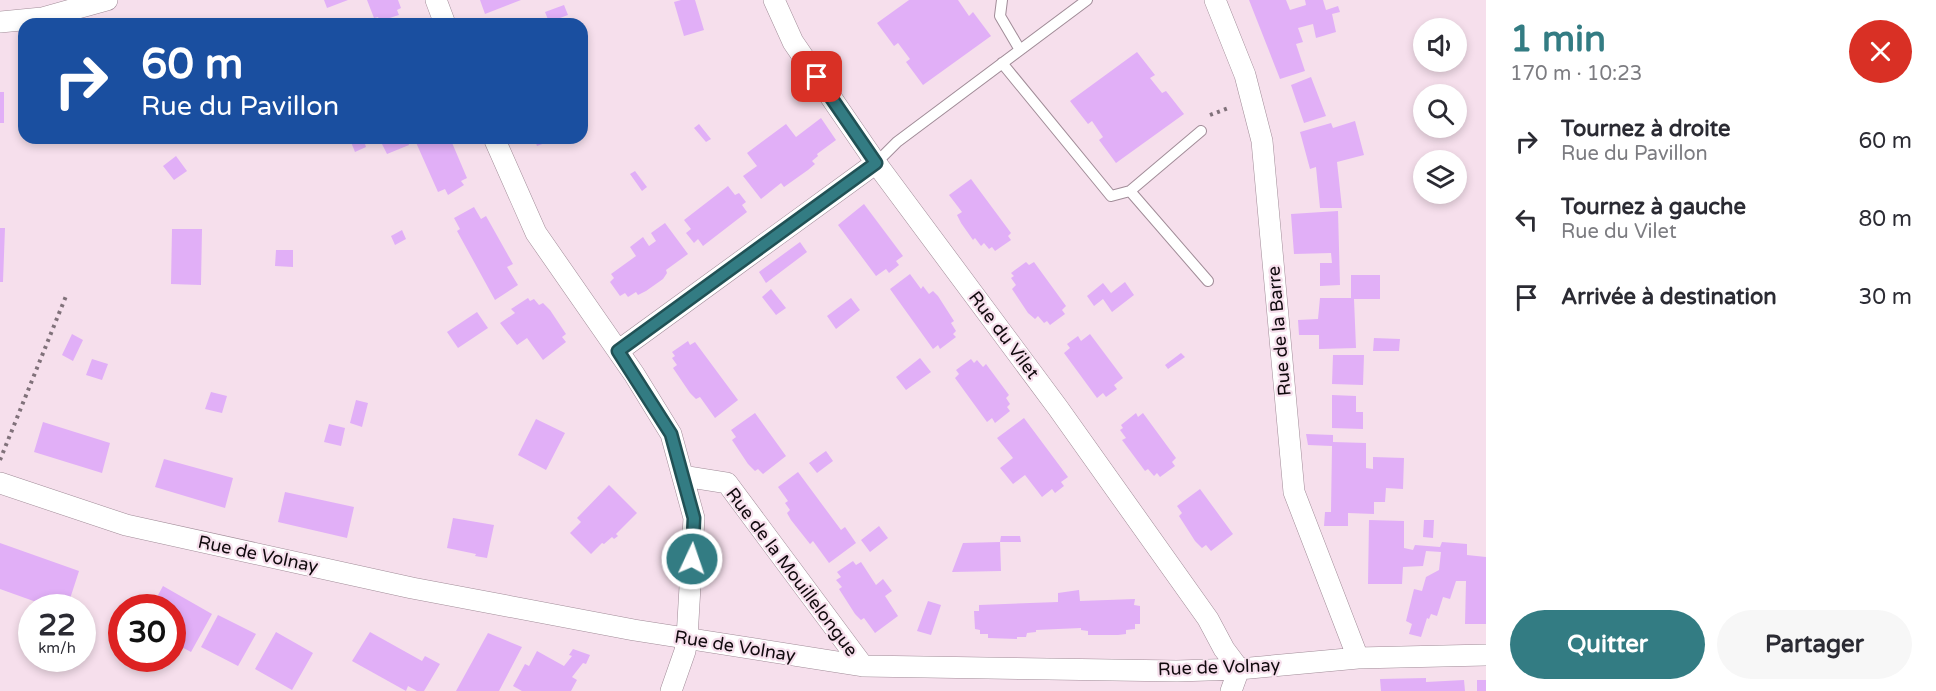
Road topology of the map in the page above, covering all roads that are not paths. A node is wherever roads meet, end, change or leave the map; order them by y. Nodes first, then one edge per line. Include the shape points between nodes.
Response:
1 (107, 0) edge
2 (436, 0) edge
3 (774, 0) edge
4 (1002, 0) edge
5 (1087, 0) edge
6 (1215, 0) edge
7 (42, 18) edge
8 (443, 18) edge
9 (18, 20) edge
10 (0, 22) edge
11 (1020, 50) junction
12 (1002, 63) junction
13 (1201, 131) road end
14 (497, 144) edge
15 (876, 163) junction
16 (1130, 191) junction
17 (1208, 281) dead end
18 (618, 351) junction
19 (683, 476) junction
20 (0, 483) edge
21 (687, 638) junction
22 (1486, 655) edge
23 (1358, 658) junction
24 (863, 666) junction
25 (1239, 669) junction
26 (671, 691) edge
27 (1230, 691) edge

1 - 7 street
2 - 8 street
3 - 15 street, Rue du Vilet via 793,42
4 - 11 lane via 1000,16
5 - 11 lane
6 - 23 street, Rue de la Barre via 1245,75 1262,141 1294,492
9 - 10 street
11 - 12 lane
12 - 15 lane via 897,142
12 - 16 lane via 1111,196
13 - 16 lane
14 - 18 street via 536,233
15 - 18 street
15 - 25 street, Rue du Vilet via 1058,408 1208,619
16 - 17 lane
18 - 19 street via 671,434
19 - 21 street via 694,518
19 - 24 street, Rue de la Mouillelongue via 727,483
20 - 21 street, Rue de Volnay via 126,525 412,588
21 - 24 street, Rue de Volnay
21 - 26 street
22 - 23 street, Rue de Volnay
23 - 25 street, Rue de Volnay
24 - 25 street, Rue de Volnay
25 - 27 street

